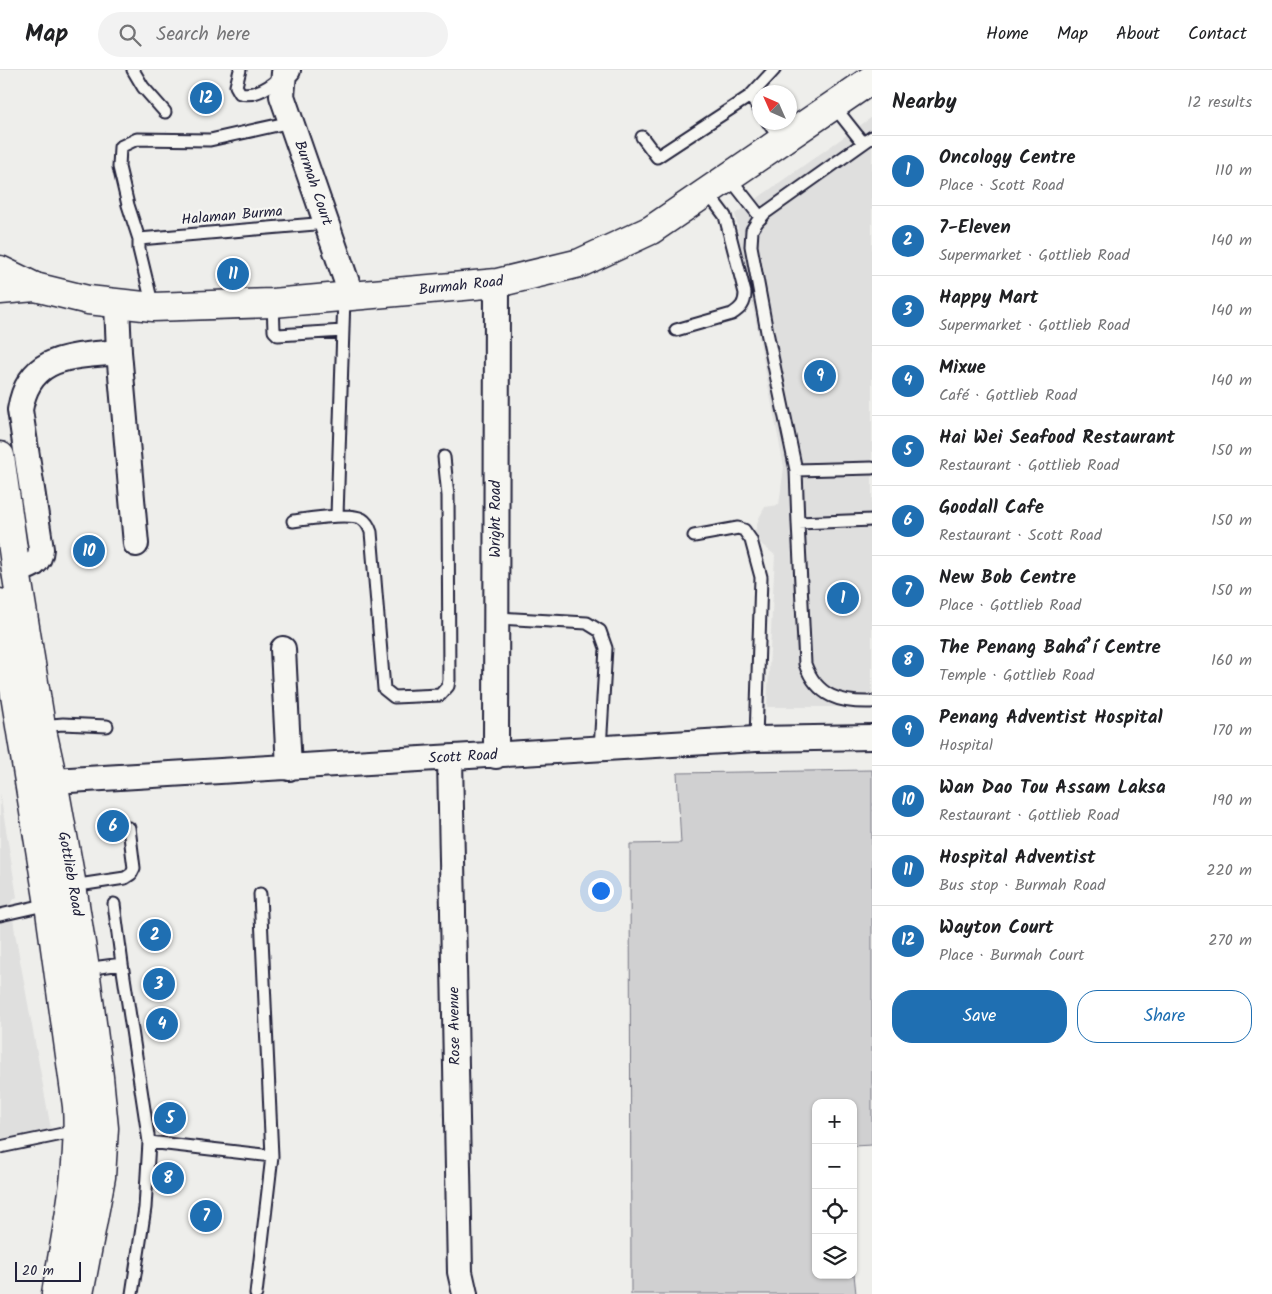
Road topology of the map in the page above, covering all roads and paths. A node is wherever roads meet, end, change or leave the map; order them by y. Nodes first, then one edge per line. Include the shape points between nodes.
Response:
1 (132, 70) edge
2 (240, 70) edge
3 (774, 70) edge
4 (286, 72) edge
5 (872, 78) edge
6 (750, 96) junction
7 (752, 99) edge
8 (833, 105) junction
9 (165, 112) dead end
10 (291, 122) junction
11 (775, 132) edge
12 (642, 137) dead end
13 (867, 140) edge
14 (730, 177) junction
15 (707, 192) junction
16 (760, 218) junction
17 (327, 223) junction
18 (138, 239) junction
19 (0, 270) edge
20 (497, 283) junction
21 (35, 287) junction
22 (0, 290) edge
23 (348, 297) junction
24 (273, 303) junction
25 (117, 304) junction
26 (153, 307) junction
27 (676, 330) dead end
28 (343, 331) junction
29 (119, 352) junction
30 (0, 456) edge
31 (444, 457) dead end
32 (872, 468) edge
33 (796, 470) junction
34 (337, 516) junction
35 (872, 520) edge
36 (293, 521) dead end
37 (798, 523) junction
38 (694, 536) dead end
39 (136, 544) dead end
40 (16, 571) junction
41 (0, 603) edge
42 (496, 618) junction
43 (283, 650) dead end
44 (872, 702) edge
45 (41, 726) junction
46 (107, 726) dead end
47 (872, 736) edge
48 (756, 739) junction
49 (600, 749) junction
50 (496, 756) junction
51 (450, 758) junction
52 (289, 768) junction
53 (41, 783) junction
54 (129, 828) dead end
55 (72, 886) junction
56 (260, 894) dead end
57 (49, 904) junction
58 (114, 904) dead end
59 (0, 915) edge
60 (122, 964) junction
61 (85, 969) junction
62 (91, 1129) junction
63 (149, 1142) junction
64 (0, 1148) edge
65 (272, 1156) junction
66 (56, 1294) edge
67 (79, 1294) edge
68 (132, 1294) edge
69 (256, 1294) edge
70 (465, 1294) edge

1 - 9 lane
2 - 4 lane via 236,86 240,93 249,95 274,83
3 - 6 lane
4 - 10 street, Burmah Court via 282,96
5 - 8 main road, Burmah Road
6 - 7 lane
6 - 12 lane via 657,157
8 - 11 main road, Burmah Road
8 - 13 lane
10 - 17 street, Burmah Court
10 - 18 lane via 210,140 137,139 120,147 119,167
11 - 14 main road, Burmah Road
13 - 16 lane
14 - 15 main road, Burmah Road
14 - 16 lane
15 - 20 main road, Burmah Road via 651,230 580,263
15 - 27 lane via 725,216 745,303 732,314
16 - 33 lane via 752,230 751,246
17 - 18 lane, Halaman Burma
17 - 23 street, Burmah Court
18 - 26 lane
19 - 21 main road, Burmah Road
20 - 23 main road, Burmah Road
20 - 42 street, Wright Road
21 - 22 main road
21 - 25 main road, Burmah Road
23 - 24 main road, Burmah Road
23 - 28 lane
24 - 26 main road, Burmah Road
24 - 28 lane via 274,331 278,335
25 - 26 main road, Burmah Road
25 - 29 street
28 - 34 lane
29 - 39 street
29 - 40 street via 58,359 43,367 22,394 20,410 41,549 34,566
30 - 40 main road, Gottlieb Road
31 - 34 lane via 448,496 449,680 440,695 394,697 384,689 369,526 361,518
32 - 33 lane
33 - 37 lane
34 - 36 lane
35 - 37 lane
37 - 44 lane via 805,664 810,678 835,698 851,703
38 - 48 lane via 738,528 744,530 751,540 761,577
40 - 45 main road, Gottlieb Road
41 - 53 main road, Gottlieb Road
42 - 49 lane via 587,623 600,631 606,648
42 - 50 street, Wright Road
43 - 52 street
45 - 46 lane
45 - 53 main road, Gottlieb Road
47 - 48 street, Scott Road
48 - 49 street, Scott Road
49 - 50 street, Scott Road
50 - 51 street, Scott Road
51 - 52 street, Scott Road
51 - 70 street, Rose Avenue via 460,1272
52 - 53 street, Scott Road
53 - 55 main road, Gottlieb Road
53 - 57 main road, Gottlieb Road
54 - 55 lane via 134,868 131,874 125,878
55 - 61 main road, Gottlieb Road
56 - 65 lane
57 - 59 lane
57 - 62 main road, Gottlieb Road via 72,1068
58 - 60 lane
60 - 61 lane
60 - 63 lane
61 - 62 main road, Gottlieb Road
62 - 64 lane
62 - 66 main road, Gottlieb Road via 77,1164
62 - 67 main road, Gottlieb Road via 101,1177
63 - 65 lane
63 - 68 lane via 145,1208
65 - 69 lane

